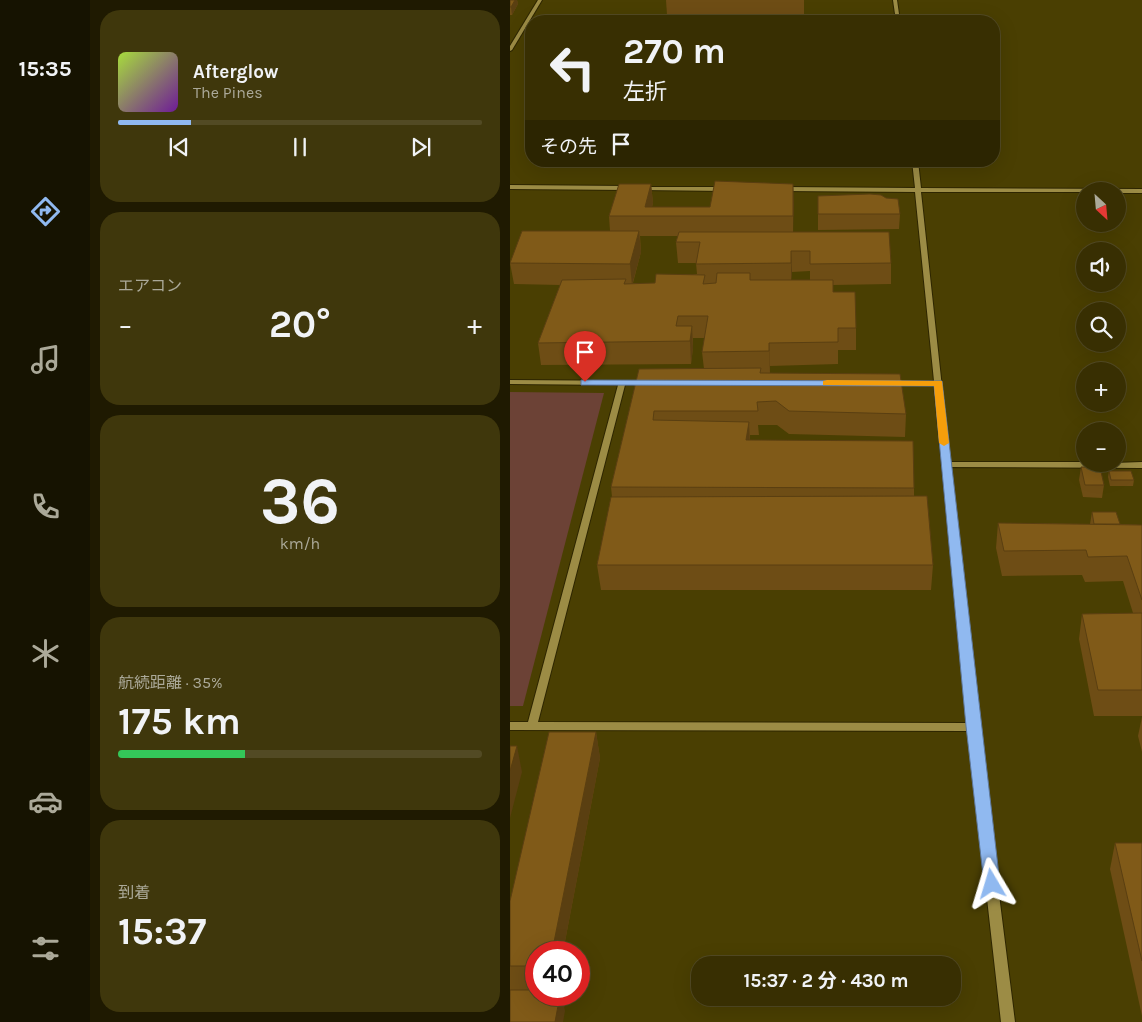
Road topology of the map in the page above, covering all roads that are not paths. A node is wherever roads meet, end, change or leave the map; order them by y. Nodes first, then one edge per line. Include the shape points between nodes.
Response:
1 (540, 0) edge
2 (896, 0) edge
3 (531, 15) edge
4 (897, 15) edge
5 (525, 25) edge
6 (510, 50) edge
7 (916, 167) edge
8 (510, 187) edge
9 (729, 189) edge
10 (779, 189) edge
11 (919, 190) junction
12 (1142, 191) edge
13 (510, 382) edge
14 (622, 382) junction
15 (652, 382) edge
16 (879, 383) edge
17 (938, 383) junction
18 (946, 464) junction
19 (1142, 465) edge
20 (510, 726) edge
21 (532, 726) junction
22 (973, 726) junction
23 (1008, 1022) edge

1 - 3 street
2 - 4 street
5 - 6 street
7 - 11 street
8 - 9 street
10 - 11 street
11 - 12 street
11 - 17 street
13 - 14 street
14 - 15 street
14 - 21 street
16 - 17 street
17 - 18 street
18 - 19 street
18 - 22 street
20 - 21 street
21 - 22 street
22 - 23 street

